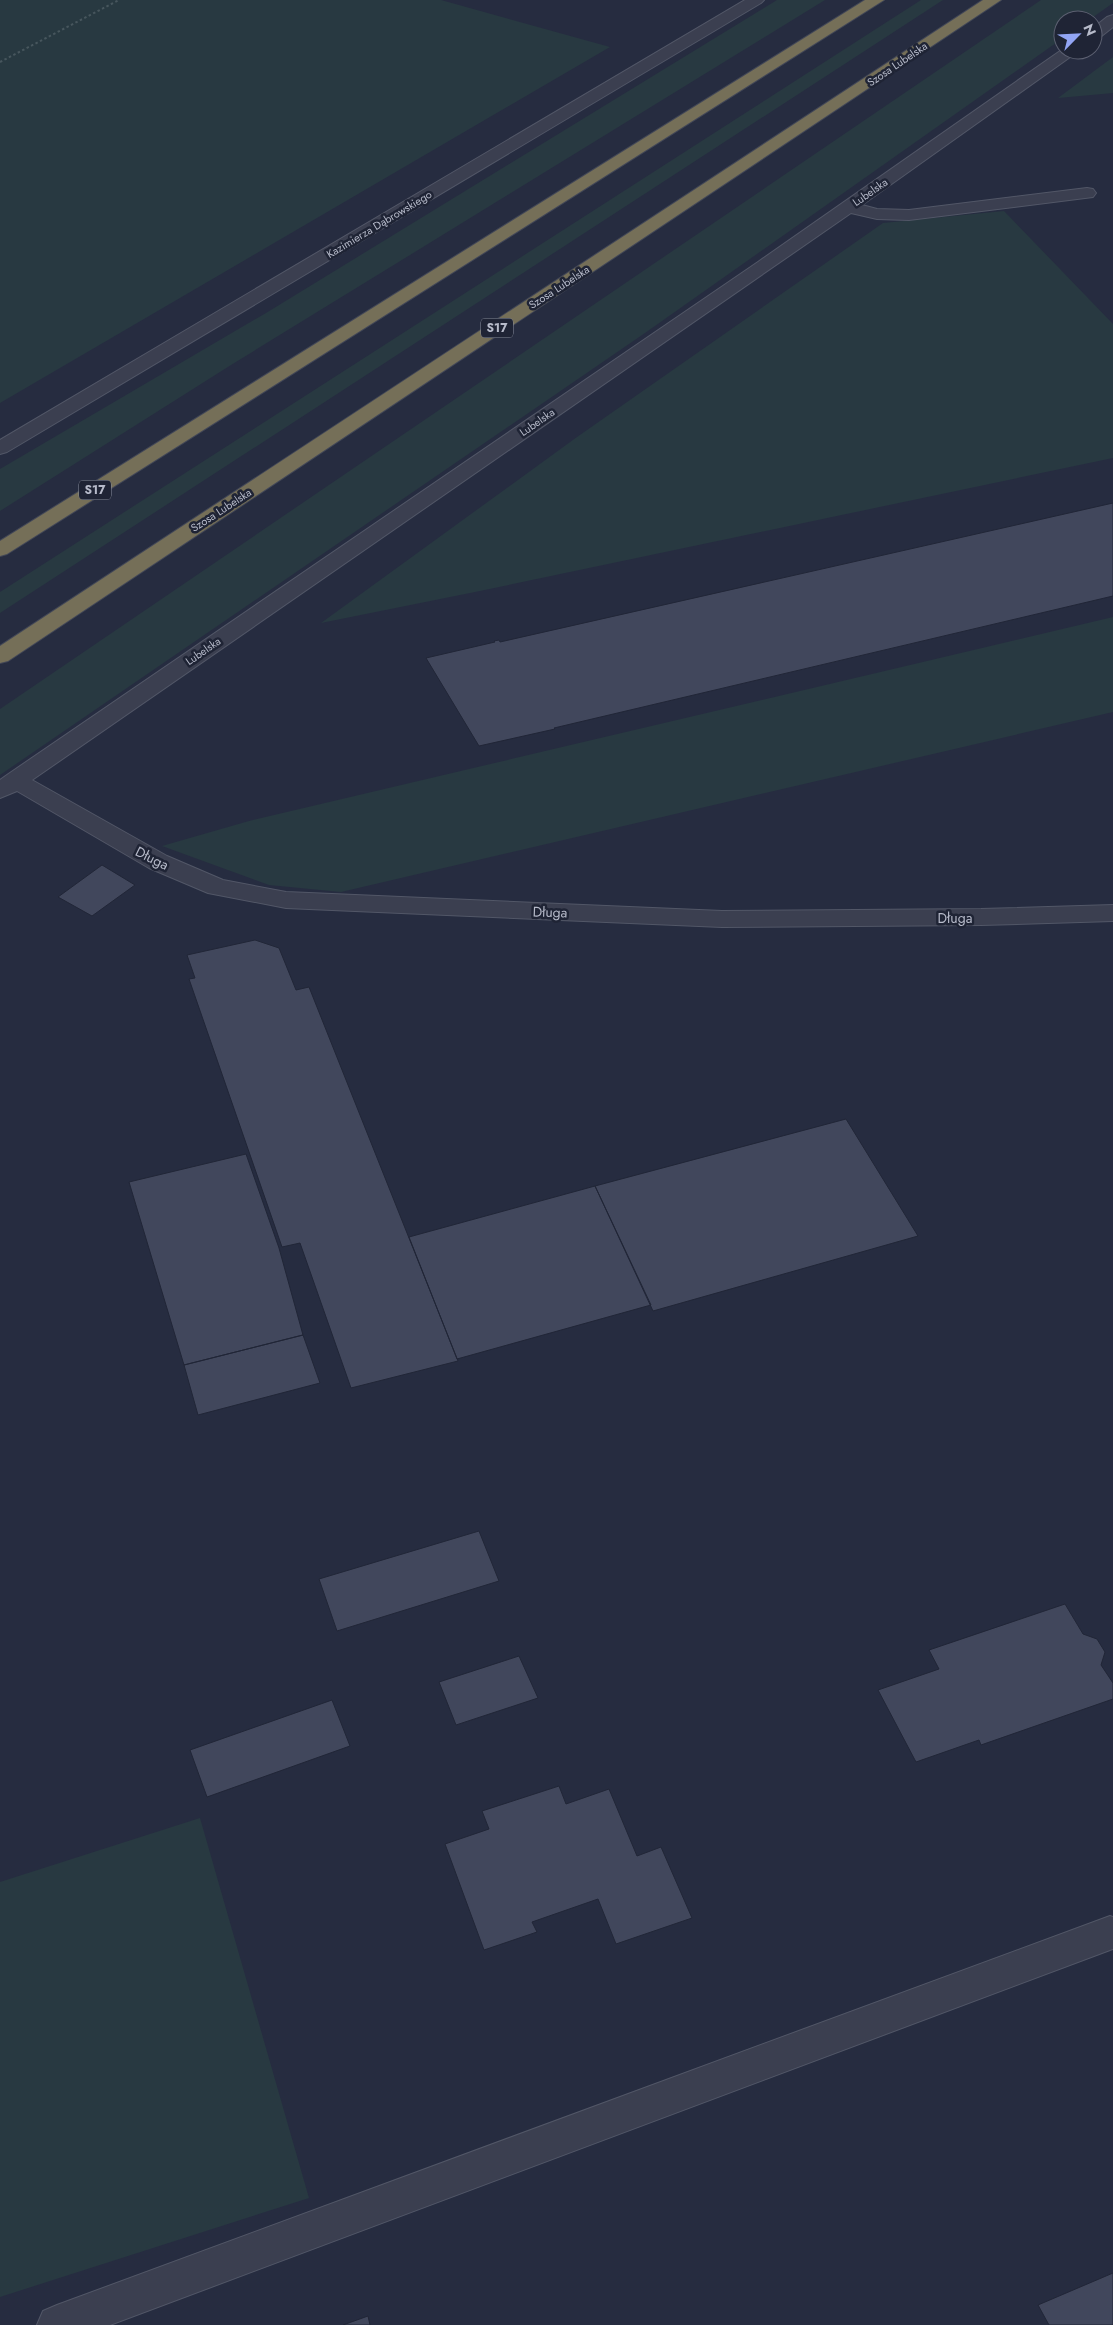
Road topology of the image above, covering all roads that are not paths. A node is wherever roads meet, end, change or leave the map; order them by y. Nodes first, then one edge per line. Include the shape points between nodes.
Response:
1 (756, 0) edge
2 (876, 0) edge
3 (994, 0) edge
4 (1058, 60) edge
5 (1087, 194) dead end
6 (849, 207) junction
7 (0, 448) edge
8 (0, 550) edge
9 (0, 656) edge
10 (7, 786) edge
11 (1113, 913) edge
12 (1110, 1933) dead end
13 (57, 2325) edge

1 - 7 street, Kazimierza Dąbrowskiego
2 - 8 highway, S17
3 - 9 highway, Szosa Lubelska / S17
4 - 6 street, Lubelska
5 - 6 street via 909,215 876,214
6 - 10 street, Lubelska
10 - 11 street, Długa via 63,806 94,828 158,862 217,887 286,900 722,919
12 - 13 street

